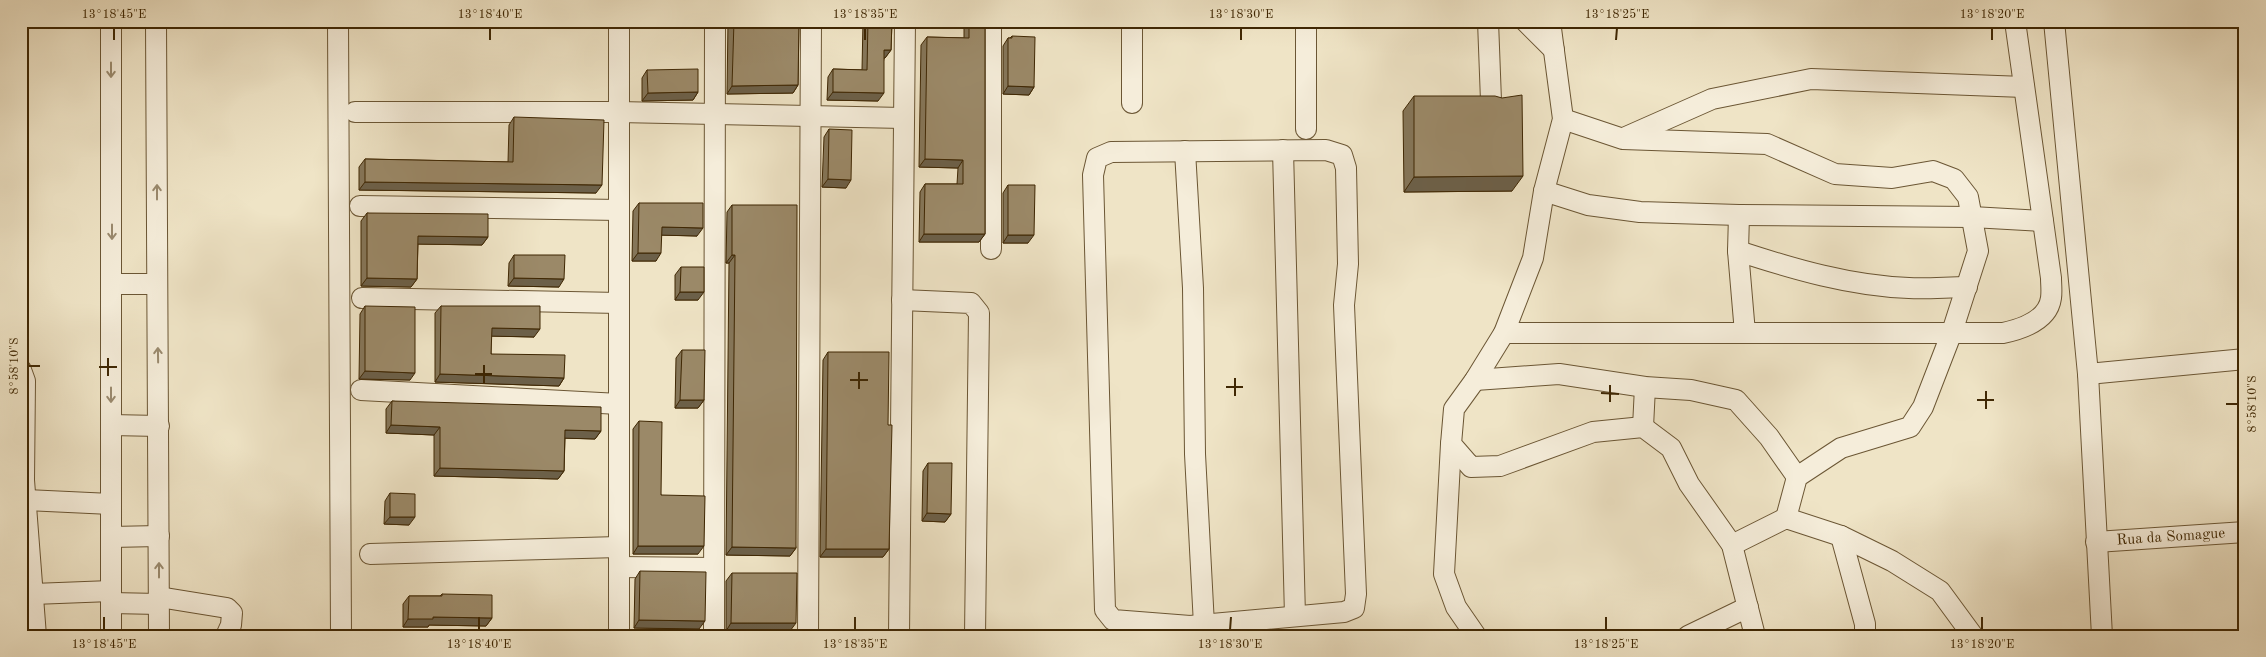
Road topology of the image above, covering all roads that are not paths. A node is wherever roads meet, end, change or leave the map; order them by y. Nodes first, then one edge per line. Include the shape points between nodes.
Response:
1 (112, 21) edge
2 (156, 21) edge
3 (338, 21) edge
4 (619, 21) edge
5 (715, 21) edge
6 (811, 21) edge
7 (905, 21) edge
8 (991, 21) edge
9 (1132, 21) edge
10 (1306, 21) edge
11 (1488, 21) edge
12 (1525, 21) edge
13 (1550, 21) edge
14 (2015, 21) edge
15 (2054, 21) edge
16 (1554, 50) junction
17 (2024, 87) junction
18 (1491, 101) edge
19 (1132, 103) dead end
20 (355, 112) dead end
21 (618, 112) junction
22 (715, 114) junction
23 (811, 116) junction
24 (903, 118) junction
25 (1563, 119) junction
26 (1306, 129) dead end
27 (1623, 139) junction
28 (1283, 150) junction
29 (1185, 151) junction
30 (1544, 191) junction
31 (360, 206) dead end
32 (619, 210) junction
33 (1740, 215) junction
34 (1972, 217) junction
35 (2043, 221) junction
36 (991, 250) dead end
37 (1738, 251) junction
38 (112, 284) junction
39 (157, 284) junction
40 (1967, 287) junction
41 (362, 298) dead end
42 (902, 300) junction
43 (619, 302) junction
44 (1952, 332) junction
45 (1745, 333) junction
46 (1504, 334) junction
47 (2245, 359) edge
48 (21, 370) edge
49 (2088, 374) junction
50 (1474, 380) junction
51 (1645, 386) junction
52 (362, 390) dead end
53 (619, 404) junction
54 (111, 425) junction
55 (159, 426) junction
56 (1643, 427) junction
57 (1451, 444) junction
58 (1797, 477) junction
59 (26, 500) junction
60 (111, 504) junction
61 (1786, 518) junction
62 (2245, 532) edge
63 (159, 536) junction
64 (1841, 536) junction
65 (111, 537) junction
66 (2096, 542) junction
67 (1732, 545) junction
68 (619, 547) junction
69 (370, 554) dead end
70 (618, 568) junction
71 (714, 568) junction
72 (33, 594) junction
73 (111, 597) junction
74 (159, 601) junction
75 (1748, 607) junction
76 (1295, 616) junction
77 (1195, 629) edge
78 (36, 636) edge
79 (111, 636) edge
80 (159, 636) edge
81 (226, 636) edge
82 (341, 636) edge
83 (618, 636) edge
84 (714, 636) edge
85 (808, 636) edge
86 (899, 636) edge
87 (975, 636) edge
88 (1476, 636) edge
89 (1688, 636) edge
90 (1755, 636) edge
91 (1865, 636) edge
92 (1973, 636) edge
93 (2102, 636) edge

1 -> 38 street
39 -> 2 street
3 - 82 street
4 - 21 street
5 - 22 street
6 - 23 street
7 - 24 street
8 - 36 street
9 - 19 street
10 - 26 street
11 - 18 street
12 - 16 street
13 - 16 street
14 - 17 street
15 - 49 street
16 - 25 street
17 - 27 street via 1811,79 1712,99
17 - 35 street
20 - 21 street
21 - 22 street
21 - 32 street
22 - 23 street
22 - 71 street
23 - 24 street
23 - 85 street
24 - 42 street
25 - 27 street
25 - 30 street
27 - 34 street via 1767,144 1835,174 1892,178 1933,171 1954,179 1968,197
28 - 29 street
28 - 76 street
28 - 76 street via 1326,150 1342,155 1346,178 1348,264 1344,305 1356,594 1354,608 1344,612
29 - 77 street via 1193,288
29 - 77 street via 1111,152 1097,158 1093,175 1105,610 1113,620
30 - 33 street via 1588,206 1640,212
30 - 46 street via 1533,258
31 - 32 street
32 - 43 street
33 - 34 street
33 - 37 street
34 - 35 street
34 - 40 street via 1978,251
35 - 44 street via 2051,300 2041,316 2022,329 2003,333
37 - 40 street via 1794,269 1852,282 1909,288
37 - 45 street
38 - 39 street
38 -> 54 street
55 -> 39 street
40 - 44 street
41 - 43 street
42 - 86 street
42 - 87 street via 971,303 979,314
43 - 53 street
44 - 45 street
44 - 58 street via 1923,407 1910,427 1841,448
45 - 46 street
46 - 50 street
47 - 49 street
48 - 59 street via 25,381
49 - 66 street
50 - 51 street via 1559,374
50 - 57 street via 1454,408
51 - 56 street
51 - 58 street via 1691,390 1736,400 1769,437
52 - 53 street
53 - 68 street
54 - 55 street
54 - 60 street
55 - 63 street
56 - 57 street via 1594,432 1500,466 1471,467
56 - 67 street via 1670,448 1689,484
57 - 88 street via 1444,574 1456,607
58 - 61 street
59 - 60 street
59 - 72 street
60 - 65 street
61 - 64 street
61 - 67 street
62 - 66 street, Rua da Somague
63 - 65 street
74 -> 63 street
64 - 91 street via 1865,624
64 - 92 street via 1892,561 1940,591
65 - 73 street
66 - 93 street
67 - 75 street
68 - 69 street
68 - 70 street
70 - 71 street
70 - 83 street
71 - 84 street
72 - 73 street
72 - 78 street
73 - 74 street
73 - 79 street
74 - 80 street
74 - 81 street via 227,608 232,613
75 - 89 street
75 - 90 street
76 - 77 street

